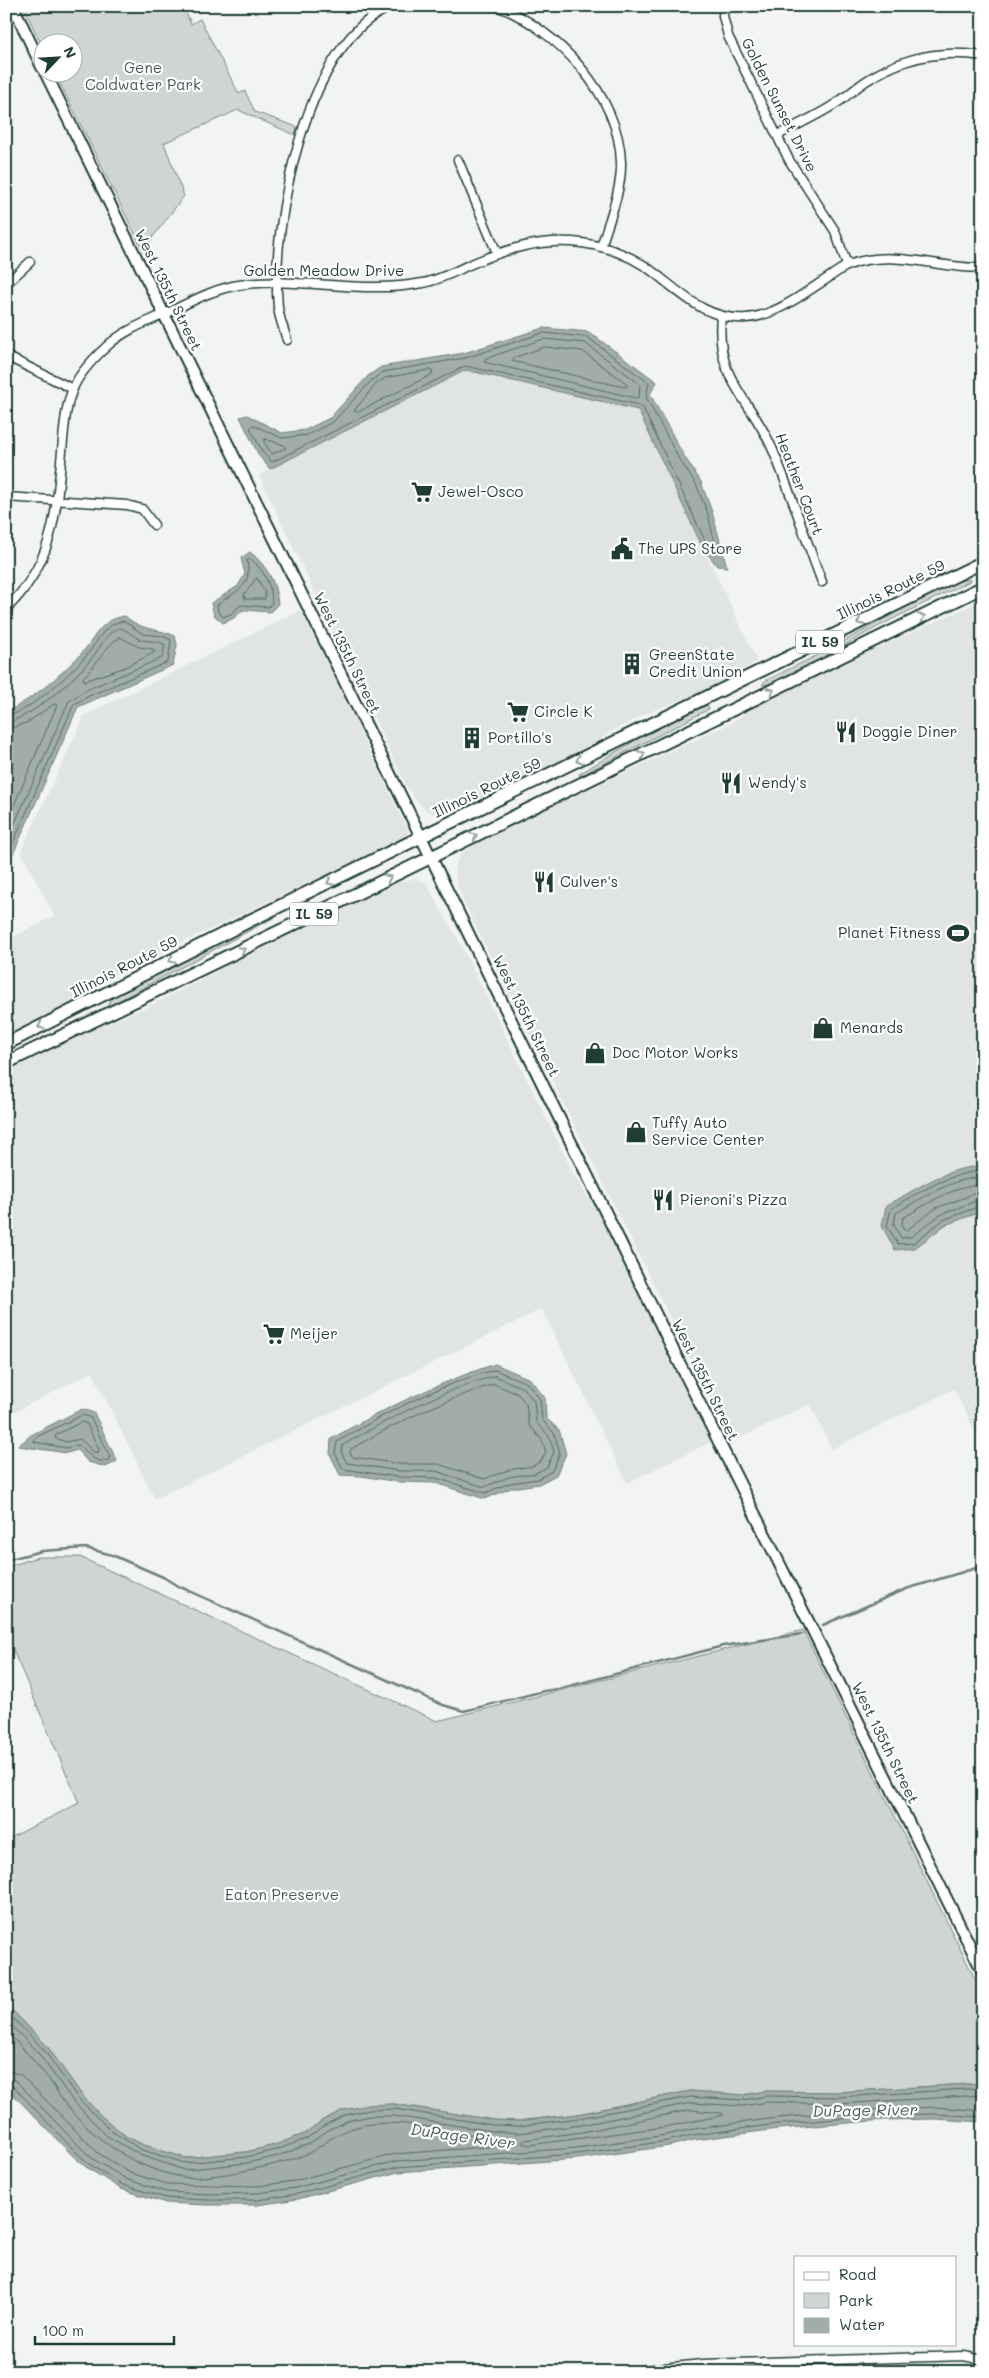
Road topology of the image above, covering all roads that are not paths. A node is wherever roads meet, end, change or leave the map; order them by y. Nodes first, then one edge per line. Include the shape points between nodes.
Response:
1 (13, 6) edge
2 (394, 6) edge
3 (498, 6) edge
4 (724, 6) edge
5 (32, 46) edge
6 (983, 56) edge
7 (50, 82) edge
8 (778, 134) junction
9 (458, 160) dead end
10 (601, 247) junction
11 (497, 253) junction
12 (30, 262) dead end
13 (847, 265) junction
14 (983, 268) edge
15 (6, 284) edge
16 (278, 284) junction
17 (163, 314) junction
18 (721, 316) junction
19 (287, 340) dead end
20 (6, 356) edge
21 (73, 389) junction
22 (6, 497) edge
23 (58, 501) junction
24 (154, 525) dead end
25 (983, 562) edge
26 (822, 582) dead end
27 (983, 587) edge
28 (6, 609) edge
29 (421, 838) junction
30 (430, 857) junction
31 (108, 992) junction
32 (88, 1022) junction
33 (6, 1044) edge
34 (6, 1063) edge
35 (983, 1972) edge
36 (983, 2360) edge
37 (702, 2368) edge
38 (624, 2372) edge

1 - 5 street
2 - 16 street via 362,25 339,50 323,77 298,143 289,182 281,231
3 - 10 street via 531,23 576,60 610,117 619,143 621,163 619,186
4 - 8 street, Golden Sunset Drive via 728,36
6 - 8 street via 934,53 907,60 886,68 832,106
7 - 17 street, West 135th Street
8 - 13 street, Golden Sunset Drive via 798,176 835,231
9 - 11 street
10 - 11 street, Golden Meadow Drive via 556,241 526,244
10 - 18 street, Golden Meadow Drive via 625,255 700,308
11 - 16 street, Golden Meadow Drive via 427,282 400,286
12 - 15 street
13 - 14 street, Golden Meadow Drive via 897,257 956,268
13 - 18 street, Golden Meadow Drive via 770,312 747,318
16 - 17 street, Golden Meadow Drive via 235,285
16 - 19 street via 278,308
17 - 21 street, Golden Meadow Drive via 107,346 86,368
17 - 29 street, West 135th Street
18 - 26 street, Heather Court via 721,353 727,370 773,449
20 - 21 street
21 - 23 street, Golden Meadow Drive via 64,425
22 - 23 street
23 - 24 street via 127,505 142,509
23 - 28 street, Golden Meadow Drive via 49,543 38,569 20,596
25 -> 29 main road, Illinois Route 59 / IL 59
30 -> 27 main road, IL 59
29 - 30 street, West 135th Street
29 -> 31 main road, Illinois Route 59 / IL 59
32 -> 30 main road, IL 59
30 - 35 street, West 135th Street
31 - 32 main road
31 -> 33 main road, Illinois Route 59 / IL 59
32 - 34 main road, IL 59
36 - 37 street via 964,2356
37 - 38 street

